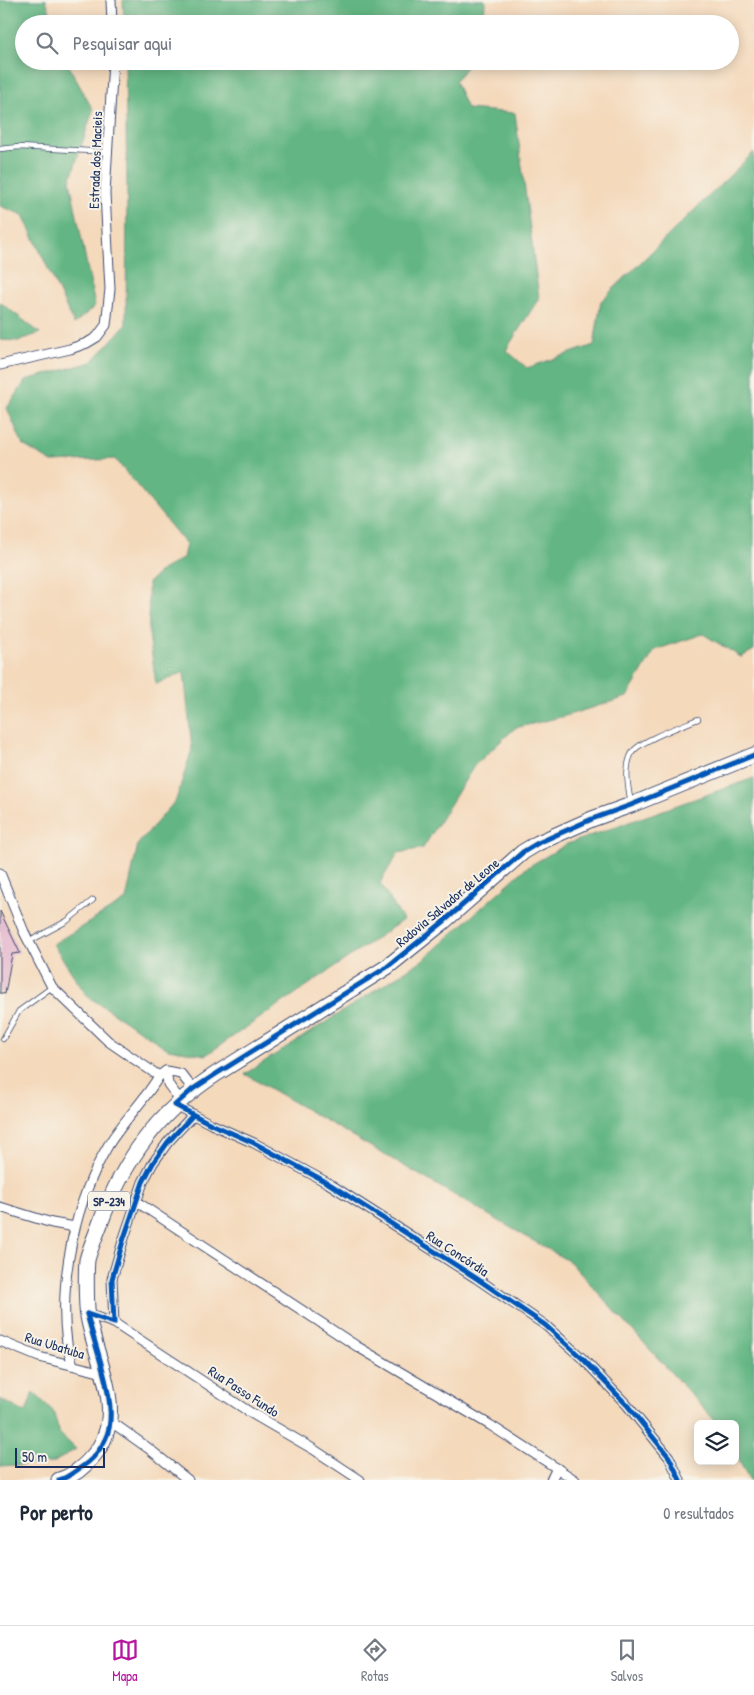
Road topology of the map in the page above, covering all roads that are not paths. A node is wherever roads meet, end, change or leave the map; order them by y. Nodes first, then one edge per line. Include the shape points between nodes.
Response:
1 (111, 0) edge
2 (112, 15) edge
3 (113, 70) edge
4 (0, 150) edge
5 (109, 152) junction
6 (0, 365) edge
7 (698, 719) dead end
8 (754, 755) edge
9 (632, 804) junction
10 (0, 873) edge
11 (93, 900) dead end
12 (28, 942) junction
13 (52, 987) junction
14 (3, 1039) dead end
15 (162, 1073) junction
16 (194, 1089) junction
17 (177, 1103) junction
18 (193, 1115) junction
19 (137, 1202) junction
20 (0, 1207) edge
21 (75, 1227) junction
22 (87, 1314) junction
23 (114, 1323) junction
24 (0, 1342) edge
25 (73, 1365) junction
26 (103, 1373) junction
27 (110, 1421) junction
28 (558, 1468) junction
29 (60, 1480) edge
30 (188, 1480) edge
31 (360, 1480) edge
32 (551, 1480) edge
33 (575, 1480) edge
34 (680, 1480) edge

1 - 2 street
3 - 5 street, Estrada dos Macieis
4 - 5 lane via 19,147
5 - 6 street, Estrada dos Macieis via 105,193 110,289 106,325 97,337 87,343
7 - 9 lane via 633,751 628,785
8 - 9 main road, Rodovia Salvador de Leone / SP-234
9 - 16 main road, Rodovia Salvador de Leone / SP-234 via 561,832 523,852 387,967
10 - 12 street
11 - 12 lane via 67,921
12 - 13 street
13 - 14 lane via 18,1011
13 - 15 street via 108,1041
15 - 16 street via 181,1074
15 - 17 street
15 - 21 street via 116,1133 99,1163
16 - 17 main road, Rodovia Salvador de Leone / SP-234
17 - 18 street, Rua Concórdia
17 - 22 main road, Rodovia Salvador de Leone / SP-234 via 142,1142 114,1189 87,1260
18 - 19 street via 154,1163
18 - 34 street, Rua Concórdia via 254,1142 328,1183 545,1325 583,1358 627,1405 669,1457
19 - 23 street via 112,1280
19 - 28 street via 358,1347
20 - 21 street
21 - 25 street via 65,1310 66,1344
22 - 23 street, Rua Passo Fundo
22 - 26 main road, Rodovia Salvador de Leone / SP-234
23 - 31 street, Rua Passo Fundo
24 - 25 street, Rua Ubatuba via 39,1357
25 - 26 street, Rua Ubatuba
26 - 27 main road, Rodovia Salvador de Leone / SP-234
27 - 29 main road, Rodovia Salvador de Leone / SP-234 via 102,1446 88,1463
27 - 30 street
28 - 32 street
28 - 33 street

